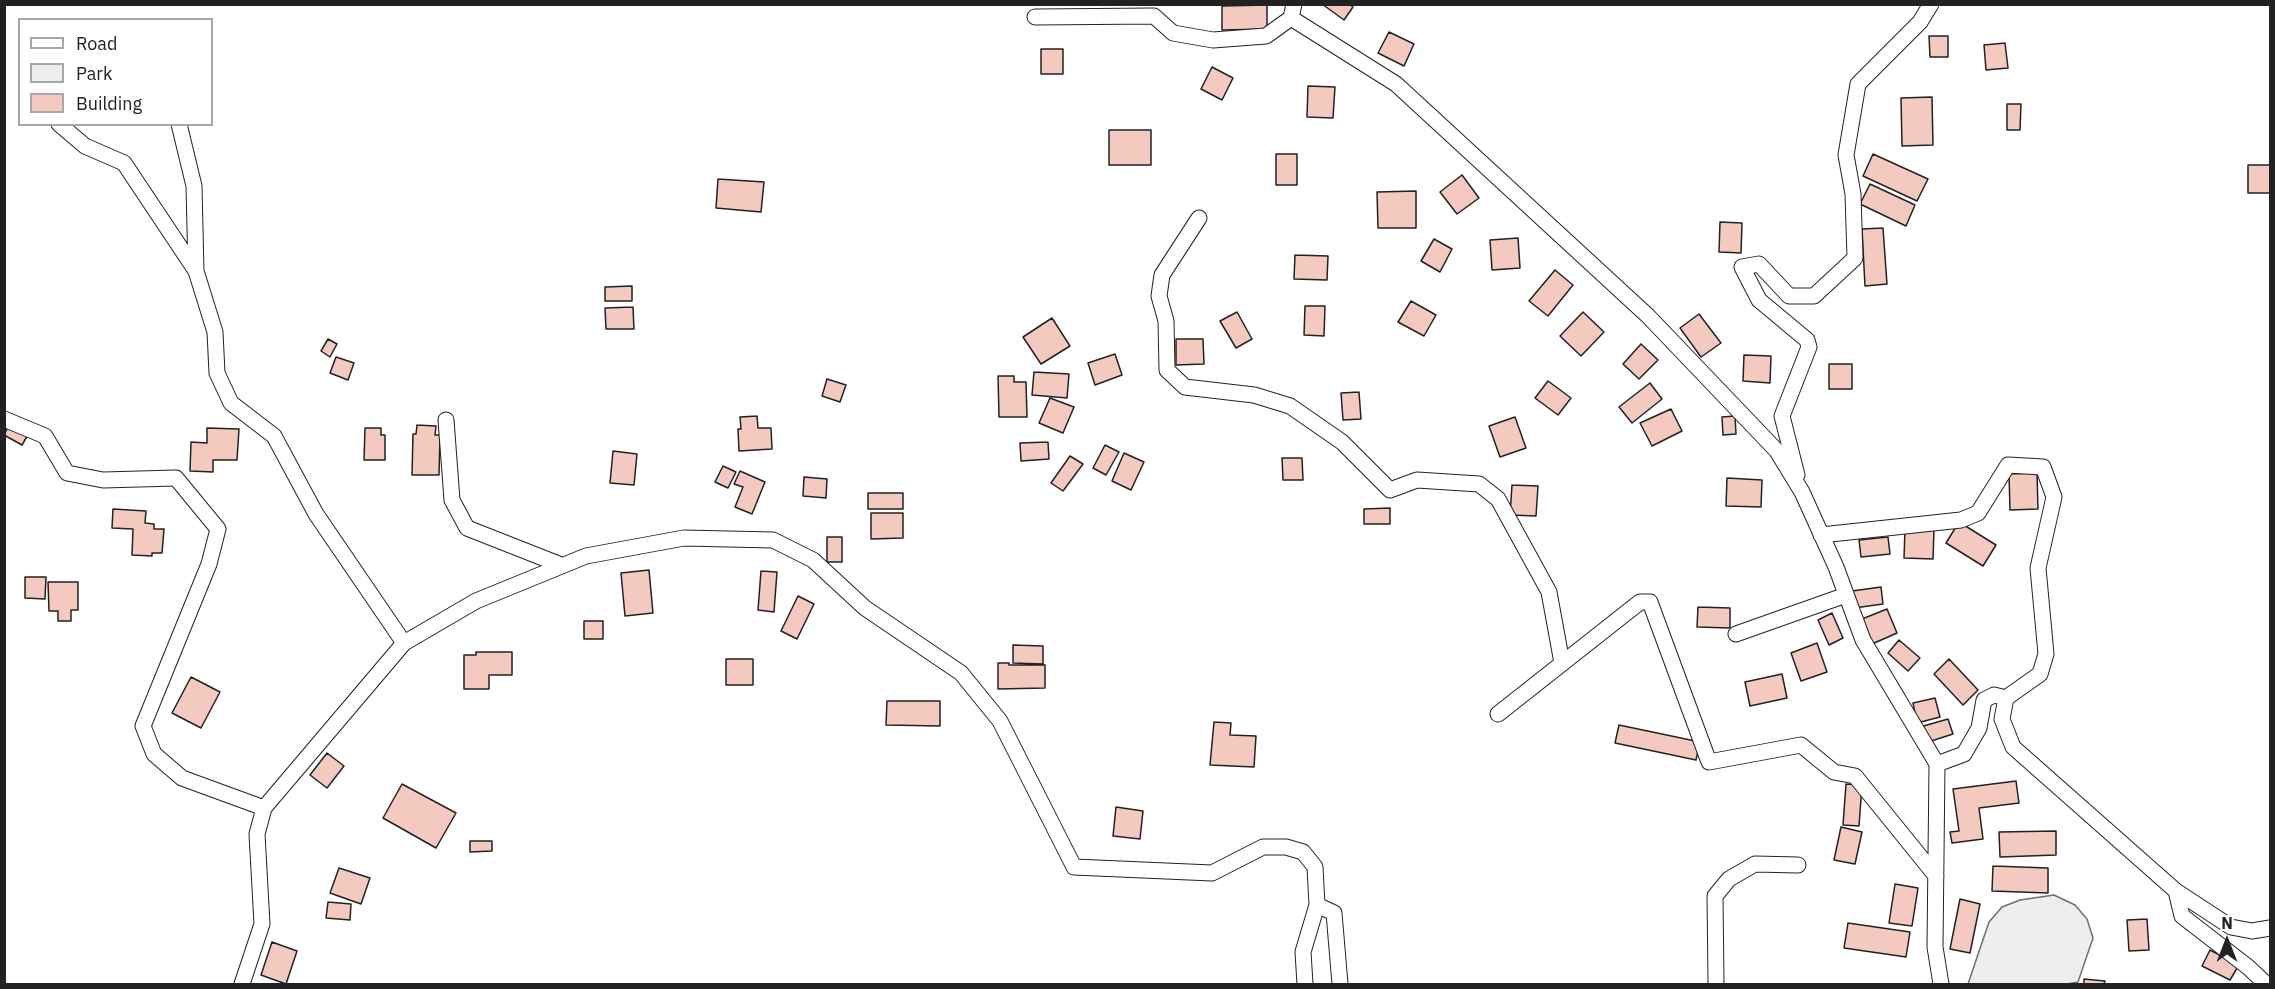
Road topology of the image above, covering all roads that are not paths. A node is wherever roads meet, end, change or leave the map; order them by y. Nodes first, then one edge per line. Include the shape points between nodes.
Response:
1 (1931, 4) edge
2 (1292, 11) edge
3 (1035, 17) dead end
4 (61, 126) edge
5 (179, 126) edge
6 (1199, 218) dead end
7 (196, 271) junction
8 (4, 419) edge
9 (447, 420) dead end
10 (1802, 492) junction
11 (1821, 535) junction
12 (561, 565) junction
13 (1846, 595) junction
14 (1736, 634) dead end
15 (404, 643) junction
16 (1562, 663) junction
17 (2006, 698) junction
18 (1498, 714) dead end
19 (1937, 764) junction
20 (264, 808) junction
21 (1798, 866) dead end
22 (1936, 876) junction
23 (2176, 891) junction
24 (1317, 905) junction
25 (2271, 928) edge
26 (242, 984) edge
27 (1305, 984) edge
28 (1340, 984) edge
29 (1716, 984) edge
30 (1941, 984) edge
31 (2266, 984) edge

1 - 10 street via 1920,22 1858,84 1846,155 1853,194 1855,258 1814,296 1789,296 1759,264 1742,267 1759,300 1807,340 1809,347 1782,416
2 - 3 street via 1266,36 1213,40 1173,33 1154,16
2 - 10 street via 1396,84 1640,308 1777,451
4 - 7 street via 85,146 124,163
5 - 7 street via 194,186
6 - 16 street via 1162,275 1159,296 1166,321 1167,370 1185,387 1254,395 1290,406 1342,442 1390,490 1417,480 1479,484 1498,499 1549,592
7 - 15 street via 215,332 217,373 231,404 274,436 316,514
8 - 20 street via 45,436 67,473 103,480 176,478 218,529 209,564 143,726 154,754 182,778
9 - 12 street via 452,500 467,528
10 - 11 street
11 - 13 street
11 - 17 street via 1961,520 1978,513 2008,465 2043,467 2054,497 2038,568 2046,654 2040,674
12 - 15 street via 476,601
12 - 24 street via 586,556 684,538 773,540 813,560 865,608 961,673 1000,722 1074,867 1212,873 1263,847 1286,848 1303,852 1315,867
13 - 14 street
13 - 19 street via 1863,640
15 - 20 street
16 - 18 street
16 - 22 street via 1640,602 1650,602 1709,762 1801,745 1834,772 1855,776
17 - 19 street via 1994,695 1984,700 1979,728 1964,754
17 - 23 street via 2002,719 2013,747
19 - 22 street
20 - 26 street via 257,834 262,924
21 - 29 street via 1755,864 1729,879 1715,896
22 - 30 street via 1935,947
23 - 25 street via 2231,927 2252,932
23 - 31 street via 2182,916
24 - 27 street via 1303,952
24 - 28 street via 1334,913

